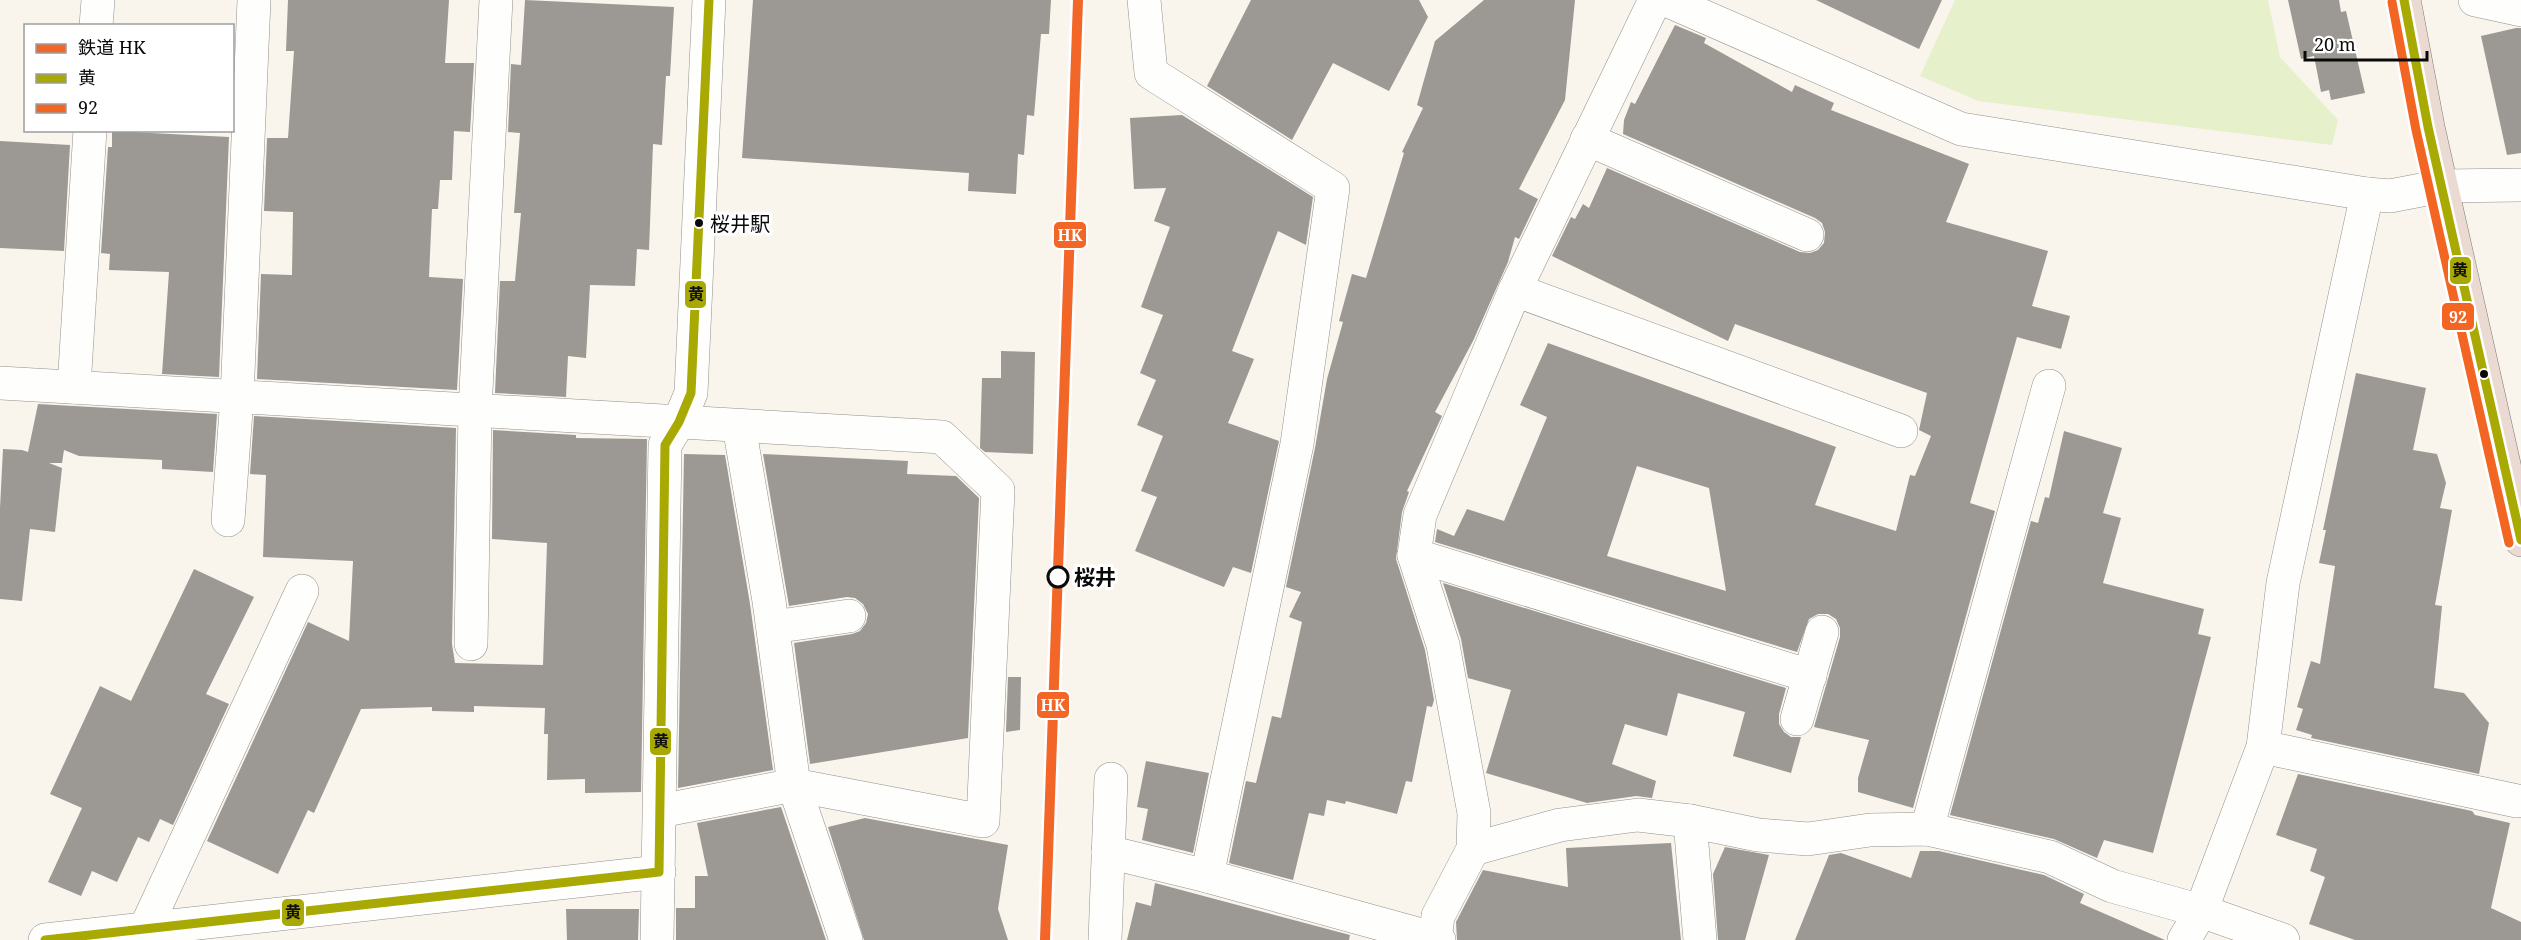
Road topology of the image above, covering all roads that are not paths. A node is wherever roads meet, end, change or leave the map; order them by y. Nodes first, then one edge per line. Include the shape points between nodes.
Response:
1 (98, 0) edge
2 (254, 0) edge
3 (496, 0) edge
4 (709, 0) edge
5 (1144, 0) edge
6 (1655, 0) edge
7 (1666, 0) edge
8 (2404, 0) edge
9 (2475, 0) edge
10 (2521, 10) edge
11 (96, 24) edge
12 (90, 132) edge
13 (1587, 139) junction
14 (2521, 185) edge
15 (2442, 186) junction
16 (2367, 194) junction
17 (1807, 235) dead end
18 (1515, 290) junction
19 (0, 383) edge
20 (2049, 386) dead end
21 (74, 387) junction
22 (237, 397) junction
23 (475, 410) junction
24 (679, 422) junction
25 (739, 426) junction
26 (1901, 431) dead end
27 (228, 520) dead end
28 (2521, 540) edge
29 (1414, 555) junction
30 (302, 591) dead end
31 (849, 616) dead end
32 (773, 627) junction
33 (1822, 632) dead end
34 (471, 644) dead end
35 (1810, 676) junction
36 (1797, 719) dead end
37 (2263, 747) junction
38 (1111, 778) dead end
39 (794, 785) junction
40 (2517, 801) dead end
41 (660, 811) junction
42 (1690, 821) junction
43 (1927, 830) junction
44 (1473, 849) junction
45 (1108, 852) junction
46 (659, 873) junction
47 (1207, 876) junction
48 (2201, 911) junction
49 (143, 934) edge
50 (45, 940) edge
51 (657, 940) edge
52 (846, 940) edge
53 (1105, 940) edge
54 (1436, 940) edge
55 (1700, 940) edge
56 (2184, 940) edge
57 (2283, 940) edge

1 - 11 street
2 - 22 street
3 - 23 street
4 - 24 street via 691,393
5 - 47 street via 1151,73 1333,188 1297,444
6 - 13 street
7 - 16 street via 1961,129
8 - 15 highway
9 - 10 street
12 - 21 street
13 - 17 street
13 - 18 street
14 - 15 street
15 - 16 street via 2390,196
15 - 28 highway
16 - 37 street via 2283,583
18 - 26 street
18 - 29 street via 1420,515
19 - 21 street
20 - 43 street
21 - 22 street
22 - 23 street
22 - 27 street
23 - 24 street
23 - 34 street
24 - 25 street
24 - 41 street via 665,445
25 - 32 street
25 - 39 street via 942,438 999,490 983,821
29 - 35 street
29 - 44 street via 1443,645 1474,813
30 - 49 street
31 - 32 street
32 - 39 street
33 - 35 street
35 - 36 street
37 - 40 street
37 - 48 street
38 - 45 street
39 - 41 street
39 - 52 street
41 - 46 street
42 - 43 street via 1758,835 1808,839 1870,830
42 - 44 street via 1638,815 1560,825
42 - 55 street
43 - 48 street via 2050,857 2112,886
44 - 54 street via 1438,916
45 - 47 street
45 - 53 street
46 - 49 street
46 - 51 street
47 - 54 street
48 - 56 street
48 - 57 street
49 - 50 street

